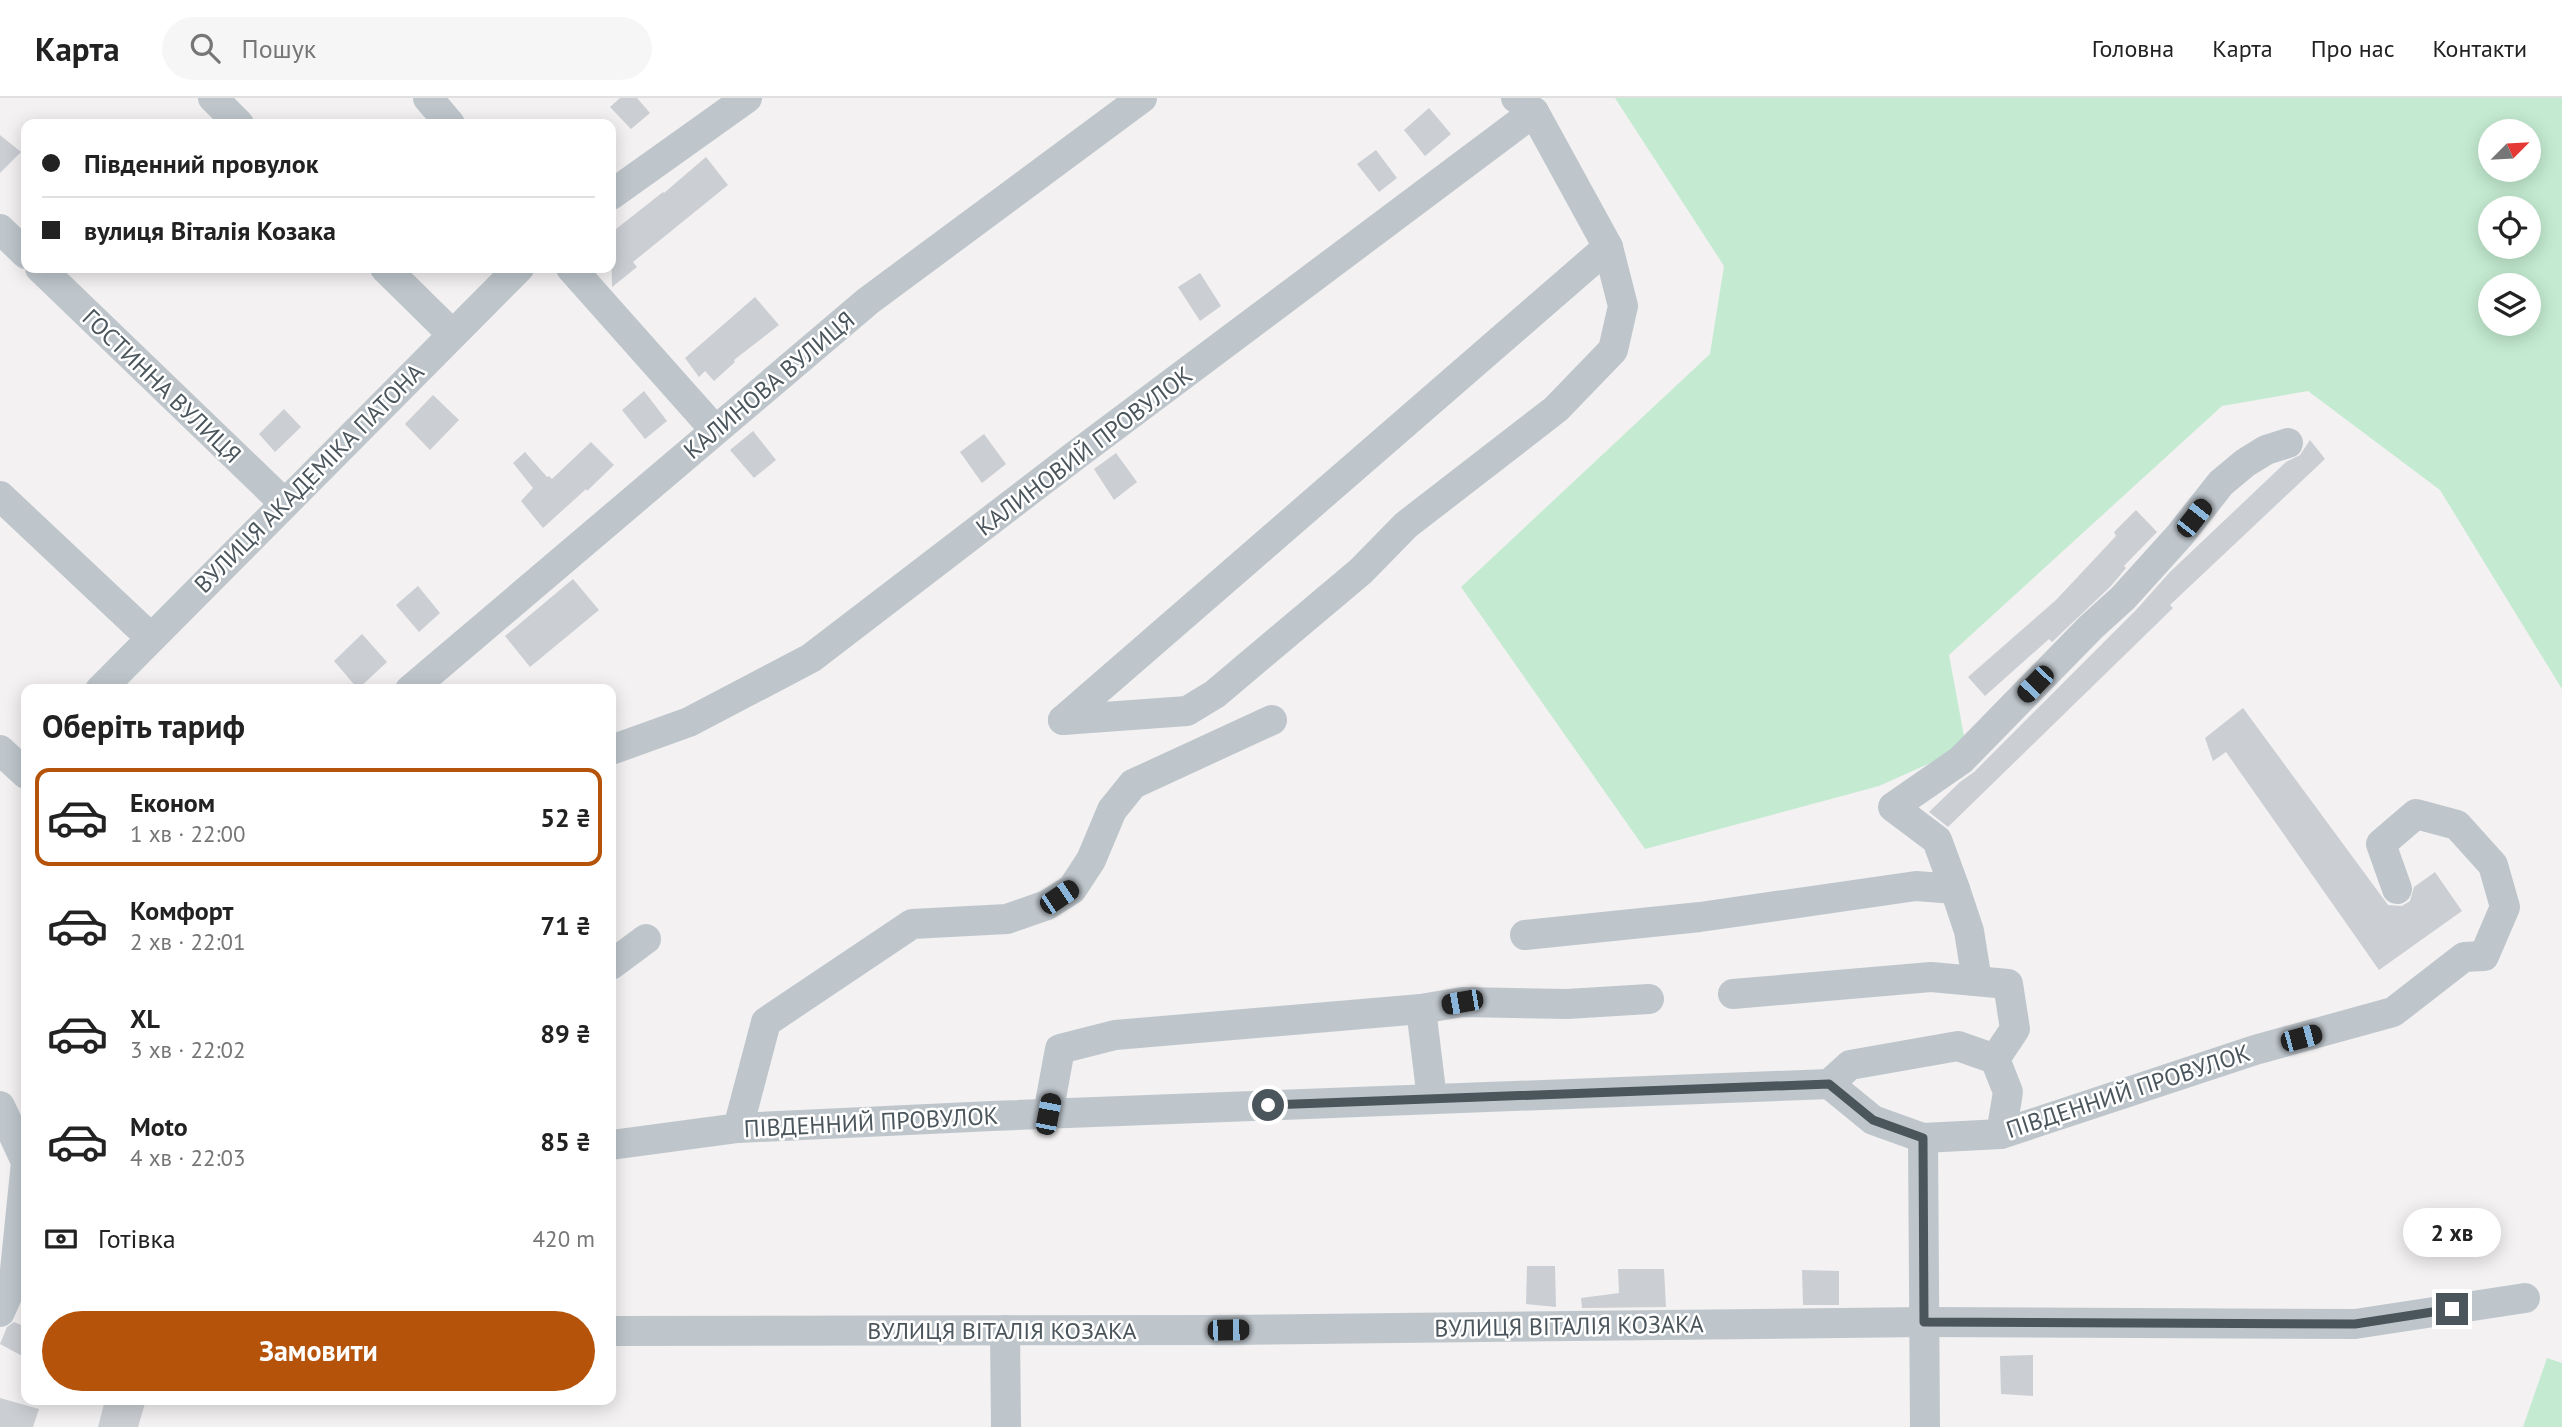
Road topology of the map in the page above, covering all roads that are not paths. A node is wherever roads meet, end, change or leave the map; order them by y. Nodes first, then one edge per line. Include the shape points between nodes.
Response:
1 (213, 98) edge
2 (428, 98) edge
3 (747, 98) edge
4 (1142, 98) edge
5 (1525, 105) edge
6 (234, 119) edge
7 (446, 119) edge
8 (616, 191) edge
9 (0, 229) edge
10 (1608, 247) junction
11 (21, 249) edge
12 (45, 273) edge
13 (390, 273) edge
14 (514, 273) edge
15 (575, 273) edge
16 (452, 334) junction
17 (715, 430) junction
18 (2288, 443) dead end
19 (0, 496) edge
20 (284, 503) junction
21 (151, 638) junction
22 (106, 684) edge
23 (417, 684) edge
24 (1272, 720) dead end
25 (616, 748) edge
26 (1955, 889) junction
27 (2397, 889) dead end
28 (1525, 935) dead end
29 (646, 939) dead end
30 (616, 961) edge
31 (1977, 981) junction
32 (1733, 994) dead end
33 (1649, 999) dead end
34 (1421, 1009) junction
35 (1995, 1059) junction
36 (1829, 1084) junction
37 (1432, 1099) junction
38 (0, 1106) edge
39 (1048, 1114) junction
40 (738, 1128) junction
41 (2001, 1134) junction
42 (1923, 1138) junction
43 (616, 1144) edge
44 (21, 1151) edge
45 (21, 1261) edge
46 (20, 1281) edge
47 (2525, 1298) dead end
48 (0, 1312) edge
49 (1924, 1322) junction
50 (1005, 1330) junction
51 (616, 1331) edge
52 (1006, 1427) edge
53 (1925, 1427) edge

1 - 6 street
2 - 7 street
3 - 8 street
4 - 17 street, КАЛИНОВА ВУЛИЦЯ via 868,301
5 - 10 street
5 - 25 street, КАЛИНОВИЙ ПРОВУЛОК via 811,658 689,722
9 - 11 street
10 - 10 street via 1623,306 1614,350 1556,409 1406,525 1361,571 1215,694 1187,711 1063,720
12 - 20 street, ГОСТИННА ВУЛИЦЯ
13 - 16 street
14 - 16 street, ВУЛИЦЯ АКАДЕМІКА ПАТОНА
15 - 17 street
16 - 20 street, ВУЛИЦЯ АКАДЕМІКА ПАТОНА
17 - 23 street, КАЛИНОВА ВУЛИЦЯ
18 - 26 street via 2266,450 2221,483 2123,598 1961,760 1893,807 1937,840
19 - 21 street
20 - 21 street, ВУЛИЦЯ АКАДЕМІКА ПАТОНА
21 - 22 street, ВУЛИЦЯ АКАДЕМІКА ПАТОНА
24 - 40 street via 1133,784 1112,810 1091,860 1072,888 1047,905 1007,919 912,924 765,1022
26 - 28 street via 1916,886 1700,917
26 - 31 street via 1969,931
27 - 41 street, ПІВДЕННИЙ ПРОВУЛОК via 2381,844 2416,814 2457,825 2493,865 2505,907 2484,956 2463,957 2393,1012 2255,1051
29 - 30 street
31 - 32 street via 1931,977
31 - 35 street via 2008,984 2015,1029
33 - 34 street via 1567,1004 1462,1002
34 - 37 street
34 - 39 street via 1115,1035 1060,1049
35 - 36 street via 1958,1046 1850,1065
35 - 41 street via 2008,1093
36 - 37 street, ПІВДЕННИЙ ПРОВУЛОК
36 - 42 street, ПІВДЕННИЙ ПРОВУЛОК via 1873,1120
37 - 39 street, ПІВДЕННИЙ ПРОВУЛОК
38 - 44 street
39 - 40 street, ПІВДЕННИЙ ПРОВУЛОК
40 - 43 street, ПІВДЕННИЙ ПРОВУЛОК
41 - 42 street, ПІВДЕННИЙ ПРОВУЛОК
42 - 49 street
45 - 46 street
46 - 48 street
47 - 49 street, ВУЛИЦЯ ВІТАЛІЯ КОЗАКА via 2355,1324
49 - 50 street, ВУЛИЦЯ ВІТАЛІЯ КОЗАКА
49 - 53 street
50 - 51 street, ВУЛИЦЯ ВІТАЛІЯ КОЗАКА
50 - 52 street

